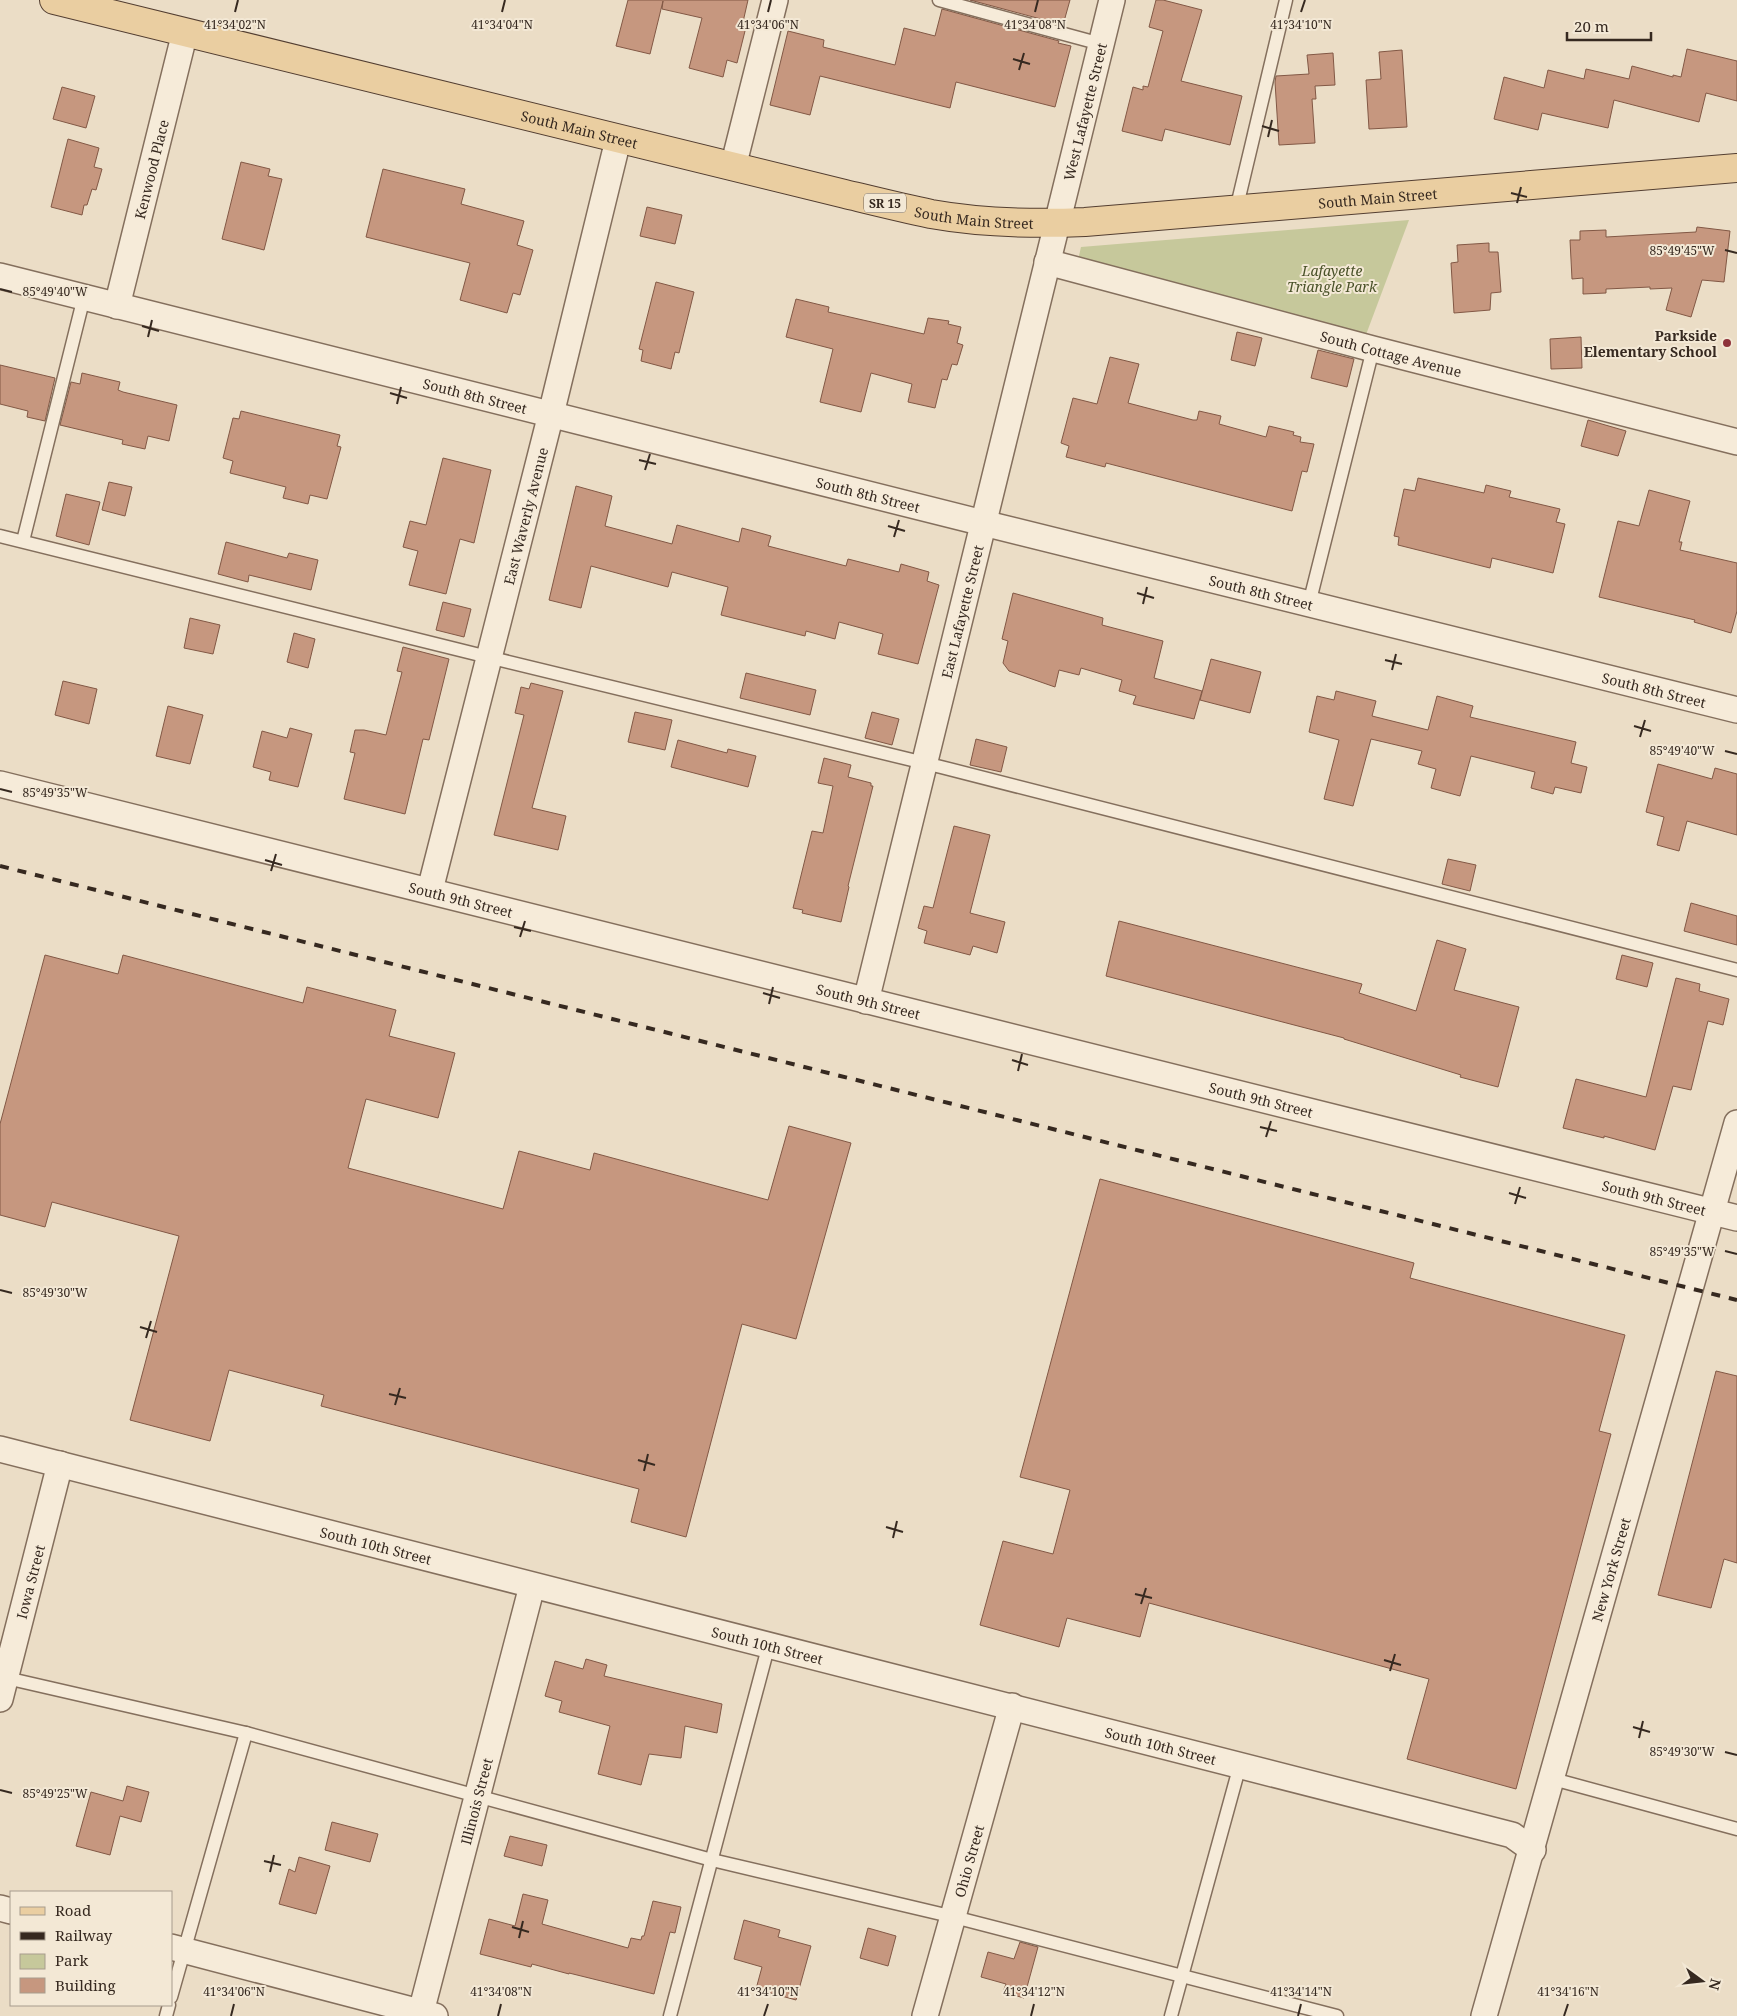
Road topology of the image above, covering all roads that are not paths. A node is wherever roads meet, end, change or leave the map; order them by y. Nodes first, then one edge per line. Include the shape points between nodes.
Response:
1 (54, 0) edge
2 (775, 0) edge
3 (939, 0) edge
4 (1112, 0) edge
5 (1286, 0) edge
6 (185, 32) junction
7 (1101, 44) junction
8 (618, 140) junction
9 (733, 167) junction
10 (1737, 168) edge
11 (1236, 210) junction
12 (1057, 223) junction
13 (1047, 262) junction
14 (0, 276) edge
15 (84, 297) junction
16 (117, 306) junction
17 (1373, 349) junction
18 (551, 414) junction
19 (1737, 442) edge
20 (983, 523) junction
21 (0, 536) edge
22 (23, 541) junction
23 (1309, 604) junction
24 (488, 657) junction
25 (1737, 710) edge
26 (924, 763) junction
27 (0, 784) edge
28 (430, 890) junction
29 (1737, 970) edge
30 (866, 1001) junction
31 (1737, 1124) edge
32 (1711, 1211) junction
33 (1737, 1218) edge
34 (0, 1449) edge
35 (60, 1464) junction
36 (532, 1586) junction
37 (769, 1644) junction
38 (2, 1684) edge
39 (1012, 1706) junction
40 (246, 1733) junction
41 (1240, 1765) junction
42 (1553, 1778) junction
43 (477, 1795) junction
44 (1737, 1829) edge
45 (1533, 1850) junction
46 (712, 1860) junction
47 (954, 1917) junction
48 (178, 1949) edge
49 (1181, 1975) junction
50 (172, 1990) edge
51 (425, 2015) edge
52 (670, 2016) edge
53 (925, 2016) edge
54 (1171, 2016) edge
55 (1336, 2016) edge
56 (1484, 2016) edge

1 - 6 main road, South Main Street / SR 15
2 - 9 street
3 - 7 lane
4 - 7 street, West Lafayette Street
5 - 11 lane
6 - 8 main road, South Main Street / SR 15
6 - 16 street, Kenwood Place
7 - 12 street, West Lafayette Street
8 - 9 main road, South Main Street / SR 15
8 - 18 street, East Waverly Avenue
9 - 12 main road, South Main Street / SR 15 via 932,214 978,220
10 - 11 main road, South Main Street / SR 15
11 - 12 main road, South Main Street / SR 15
12 - 13 street, East Lafayette Street
13 - 17 street, South Cottage Avenue
13 - 20 street, East Lafayette Street
14 - 15 street, South 8th Street
15 - 16 street, South 8th Street
15 - 22 lane
16 - 18 street, South 8th Street
17 - 19 street, South Cottage Avenue
17 - 23 lane
18 - 20 street, South 8th Street
18 - 24 street, East Waverly Avenue
20 - 23 street, South 8th Street
20 - 26 street, East Lafayette Street
21 - 22 lane
22 - 24 lane
23 - 25 street, South 8th Street
24 - 26 lane
24 - 28 street, East Waverly Avenue
26 - 29 lane
26 - 30 street, East Lafayette Street
27 - 28 street, South 9th Street
28 - 30 street, South 9th Street
30 - 32 street, South 9th Street
31 - 32 street, New York Street
32 - 33 street, South 9th Street
32 - 42 street, New York Street
34 - 35 street, South 10th Street
35 - 36 street, South 10th Street
35 - 38 street, Iowa Street
36 - 37 street, South 10th Street
36 - 43 street, Illinois Street
37 - 39 street, South 10th Street
37 - 46 lane
38 - 40 lane
39 - 41 street, South 10th Street
39 - 47 street, Ohio Street
40 - 43 lane
40 - 48 lane
41 - 45 street, South 10th Street via 1512,1835
41 - 49 lane
42 - 44 lane
42 - 45 street, New York Street
43 - 46 lane
43 - 51 street, Illinois Street
45 - 56 street, New York Street
46 - 47 lane
46 - 52 lane
47 - 49 lane
47 - 53 street, Ohio Street
48 - 50 lane
48 - 51 street
49 - 54 lane
49 - 55 lane

